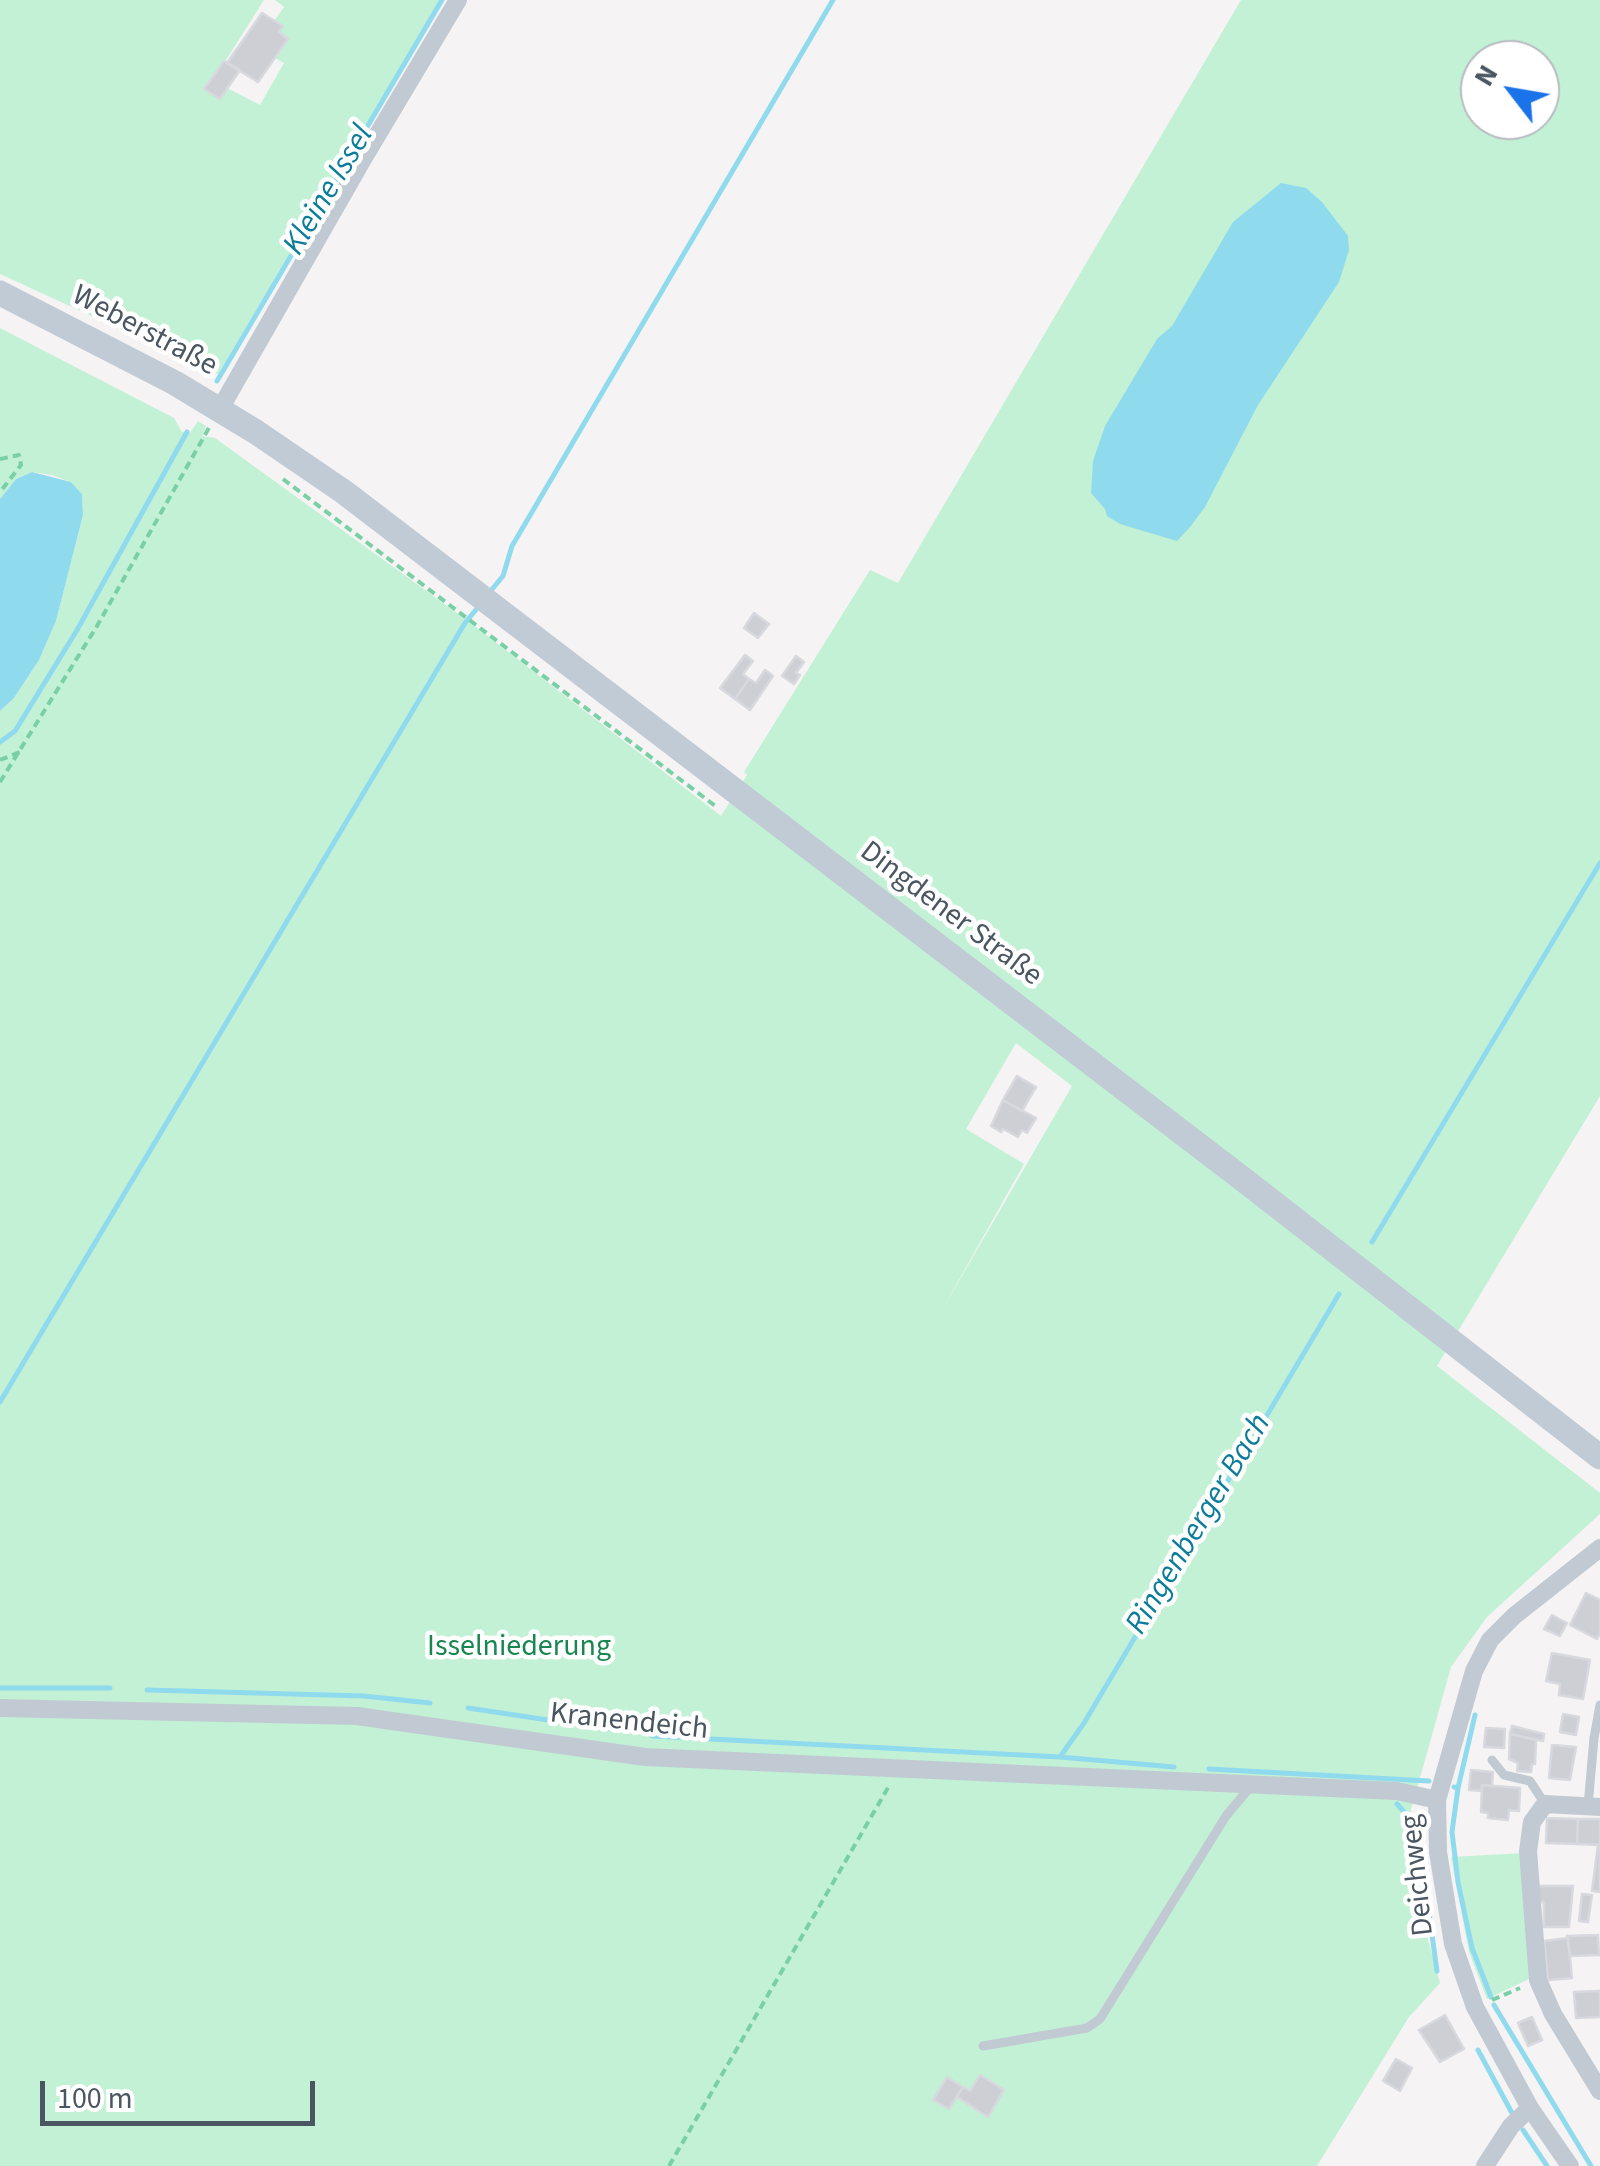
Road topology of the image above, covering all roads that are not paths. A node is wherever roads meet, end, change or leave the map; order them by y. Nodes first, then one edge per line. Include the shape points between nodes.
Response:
1 (458, 0) edge
2 (0, 294) edge
3 (216, 417) junction
4 (256, 432) joint
5 (1600, 1458) edge
6 (1600, 1548) edge
7 (1600, 1705) edge
8 (0, 1708) edge
9 (1492, 1760) dead end
10 (1253, 1784) junction
11 (1437, 1800) junction
12 (1545, 1804) junction
13 (1594, 1807) edge
14 (983, 2046) dead end
15 (1600, 2092) edge
16 (1530, 2108) junction
17 (1485, 2166) edge
18 (1570, 2166) edge

1 - 3 street
2 - 3 main road, Weberstraße via 113,349
3 - 4 main road, Weberstraße
4 - 5 main road, Dingdener Straße via 344,492 476,609 1228,1168
6 - 11 street, Deichweg via 1490,1640 1474,1671
7 - 13 lane
8 - 10 street, Kranendeich via 358,1716 645,1757
9 - 12 lane via 1504,1775 1530,1781
10 - 11 street, Kranendeich via 1398,1791
10 - 14 lane via 1226,1816 1100,2018 1087,2028
11 - 16 street, Deichweg via 1453,1944 1475,2008
12 - 13 street
12 - 15 street via 1532,1822 1528,1850 1538,1980
16 - 17 street
16 - 18 street, Deichweg

